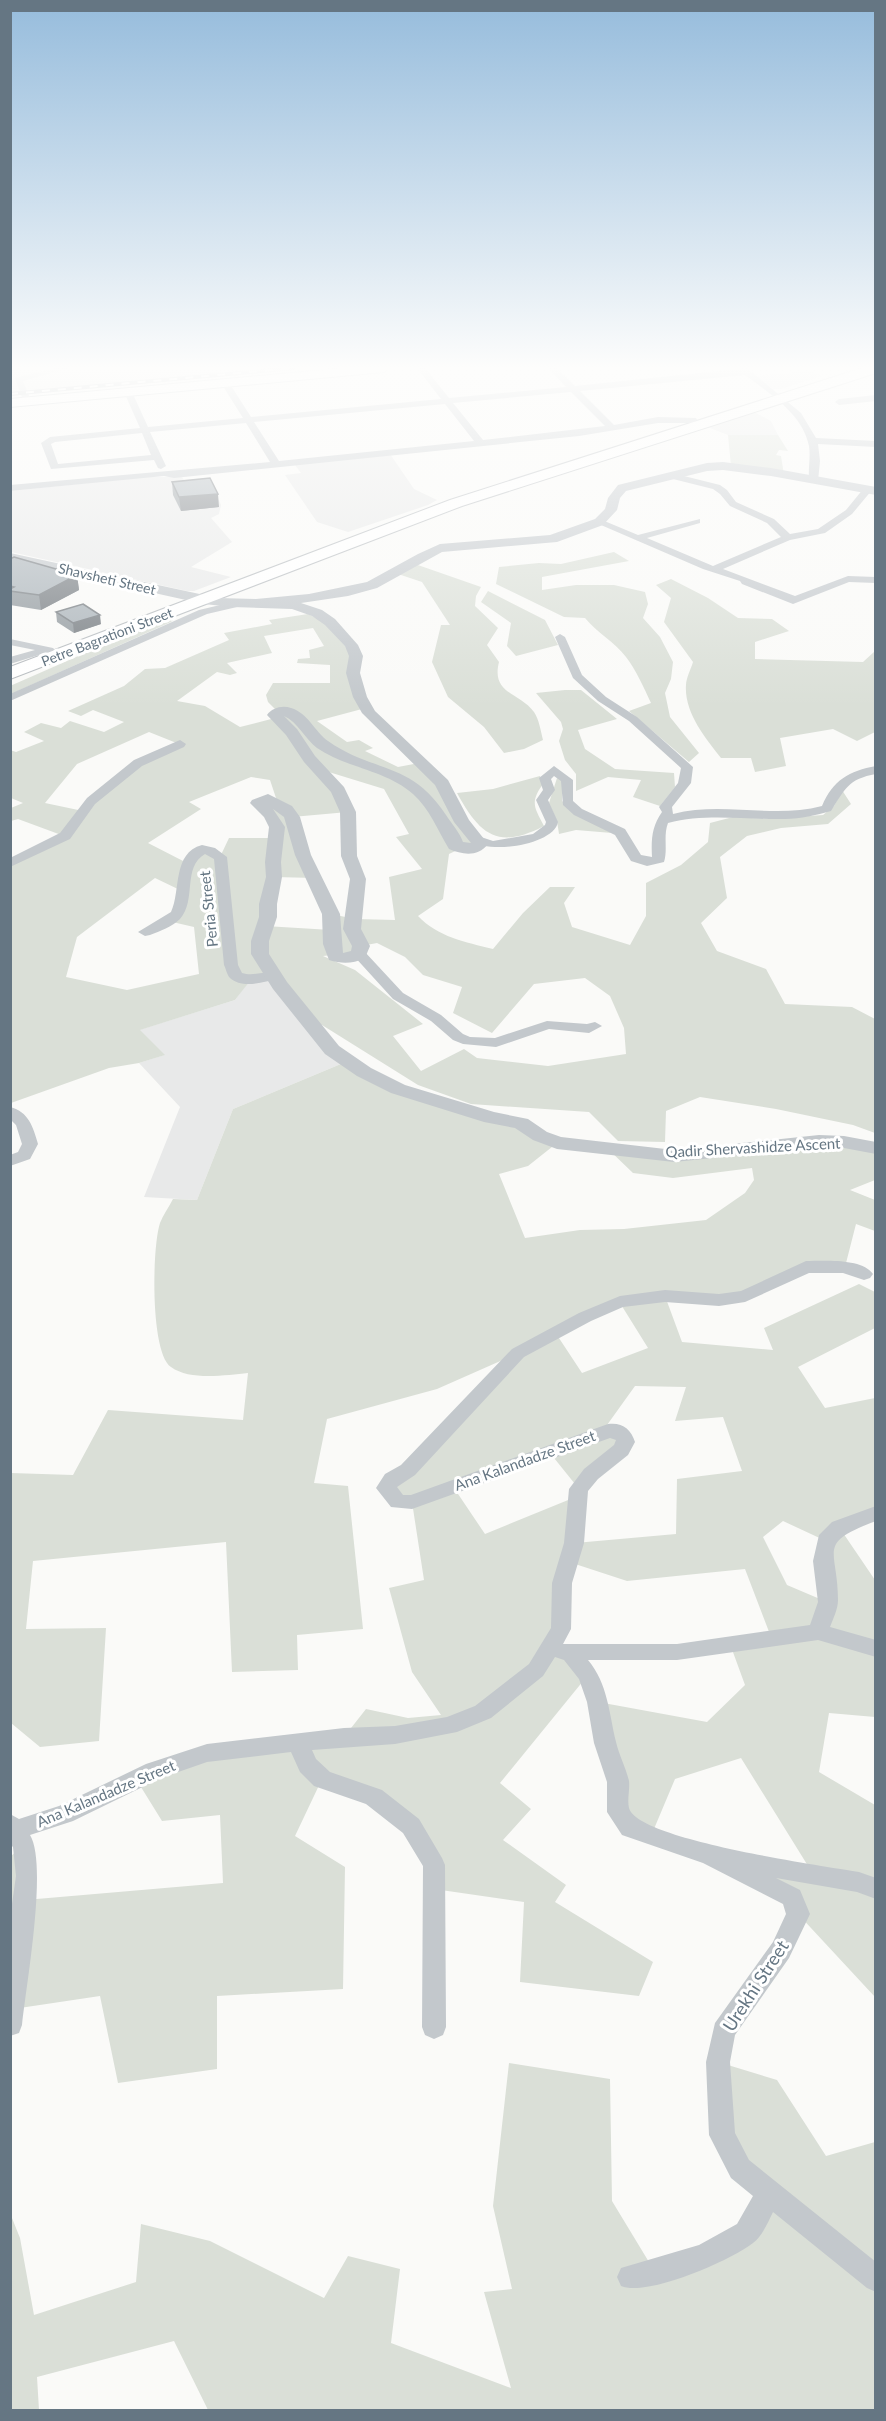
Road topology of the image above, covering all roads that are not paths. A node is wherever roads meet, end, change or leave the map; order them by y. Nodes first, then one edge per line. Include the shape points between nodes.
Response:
1 (82, 481) edge
2 (508, 481) edge
3 (523, 481) edge
4 (651, 481) edge
5 (693, 481) edge
6 (813, 481) edge
7 (10, 488) edge
8 (871, 490) edge
9 (698, 521) dead end
10 (599, 522) junction
11 (638, 538) junction
12 (787, 538) junction
13 (10, 556) edge
14 (294, 565) junction
15 (714, 569) junction
16 (876, 580) edge
17 (159, 591) junction
18 (196, 599) junction
19 (273, 604) junction
20 (233, 605) junction
21 (158, 613) junction
22 (560, 637) dead end
23 (10, 642) edge
24 (49, 650) junction
25 (10, 664) edge
26 (10, 674) edge
27 (10, 698) edge
28 (180, 744) dead end
29 (876, 770) edge
30 (661, 821) junction
31 (478, 840) junction
32 (10, 863) edge
33 (145, 932) dead end
34 (359, 954) junction
35 (272, 976) junction
36 (596, 1026) dead end
37 (10, 1112) edge
38 (876, 1148) edge
39 (10, 1161) edge
40 (864, 1274) dead end
41 (876, 1513) edge
42 (818, 1632) junction
43 (876, 1649) edge
44 (558, 1652) junction
45 (298, 1743) junction
46 (13, 1827) edge
47 (710, 1856) junction
48 (876, 1889) edge
49 (10, 2025) edge
50 (434, 2027) dead end
51 (770, 2195) junction
52 (630, 2277) dead end
53 (876, 2279) edge

1 - 7 street
2 - 18 main road via 435,505
3 - 14 main road
4 - 10 street via 622,488 611,510
5 - 12 street via 714,486 731,503 768,518 782,527
6 - 8 street
8 - 12 street via 838,522 821,531
9 - 11 street
10 - 11 street
10 - 19 street via 535,542 440,548 374,584
11 - 15 street
12 - 15 street
13 - 17 street, Shavsheti Street
14 - 18 main road
14 - 20 main road via 287,574
15 - 16 street via 794,601 848,579
17 - 18 street, Shavsheti Street
17 - 21 main road via 165,601
18 - 20 street, Shavsheti Street
18 - 21 main road, Petre Bagrationi Street
19 - 20 street, Shavsheti Street
19 - 31 street via 294,605 317,613 351,645 356,656 353,674 369,712 442,783 462,822
20 - 21 main road
20 - 27 street via 203,612
21 - 24 main road, Petre Bagrationi Street
21 - 26 main road, Petre Bagrationi Street
22 - 30 street via 577,676 687,767 689,774
23 - 24 street
24 - 25 main road, Petre Bagrationi Street
28 - 32 street via 138,763 91,801 65,836
29 - 30 street via 843,782 833,791 827,807 811,814 720,814
30 - 31 street via 656,835 659,859 647,862 636,858 620,832 578,812 567,802 567,780 554,770 545,778 549,790 542,800 551,827 537,837 492,845
31 - 34 street via 477,847 462,849 455,845 416,788 336,753 311,735 292,712 284,710 273,715 292,732 309,759 338,790 348,812 349,856 358,889 352,929 361,946
33 - 35 street, Peria Street via 178,912 187,864 201,849 210,851 220,858 231,965 236,976 250,980
34 - 35 street, Qadir Shervashidze Ascent via 351,959 335,956 331,914 303,855 292,817 277,802 260,801 258,804 271,815 277,827 274,877 260,941 260,954
34 - 36 street via 398,996 468,1041 496,1043 547,1025 589,1029
35 - 38 street, Qadir Shervashidze Ascent via 332,1050 364,1072 409,1093 521,1123 557,1143 674,1156 819,1141
37 - 39 street via 25,1125 30,1144 24,1155
40 - 44 street, Ana Kalandadze Street via 845,1267 806,1268 745,1296 719,1300 665,1296 620,1302 585,1317 518,1353 408,1470 392,1479 386,1488 390,1494 398,1502 412,1502 608,1431 616,1430 624,1436 626,1442 621,1450 579,1489 574,1543 562,1583
41 - 42 street via 839,1527 826,1540 823,1561 828,1602
42 - 43 street
42 - 44 street via 677,1652
44 - 45 street, Ana Kalandadze Street via 483,1712 449,1726 394,1736
44 - 47 street, Urekhi Street via 588,1675 618,1782 618,1812 630,1828
45 - 46 street, Ana Kalandadze Street via 207,1753 154,1771 65,1814
45 - 50 street via 308,1765 322,1779 374,1797 411,1826 434,1864
46 - 49 street, Ana Kalandadze Street via 24,1845 27,1876
47 - 48 street, Urekhi Street via 859,1882
47 - 51 street, Urekhi Street via 792,1897 798,1914 782,1950 724,2031 718,2062 722,2135 740,2169
51 - 52 street via 746,2233 705,2256
51 - 53 street, Urekhi Street

